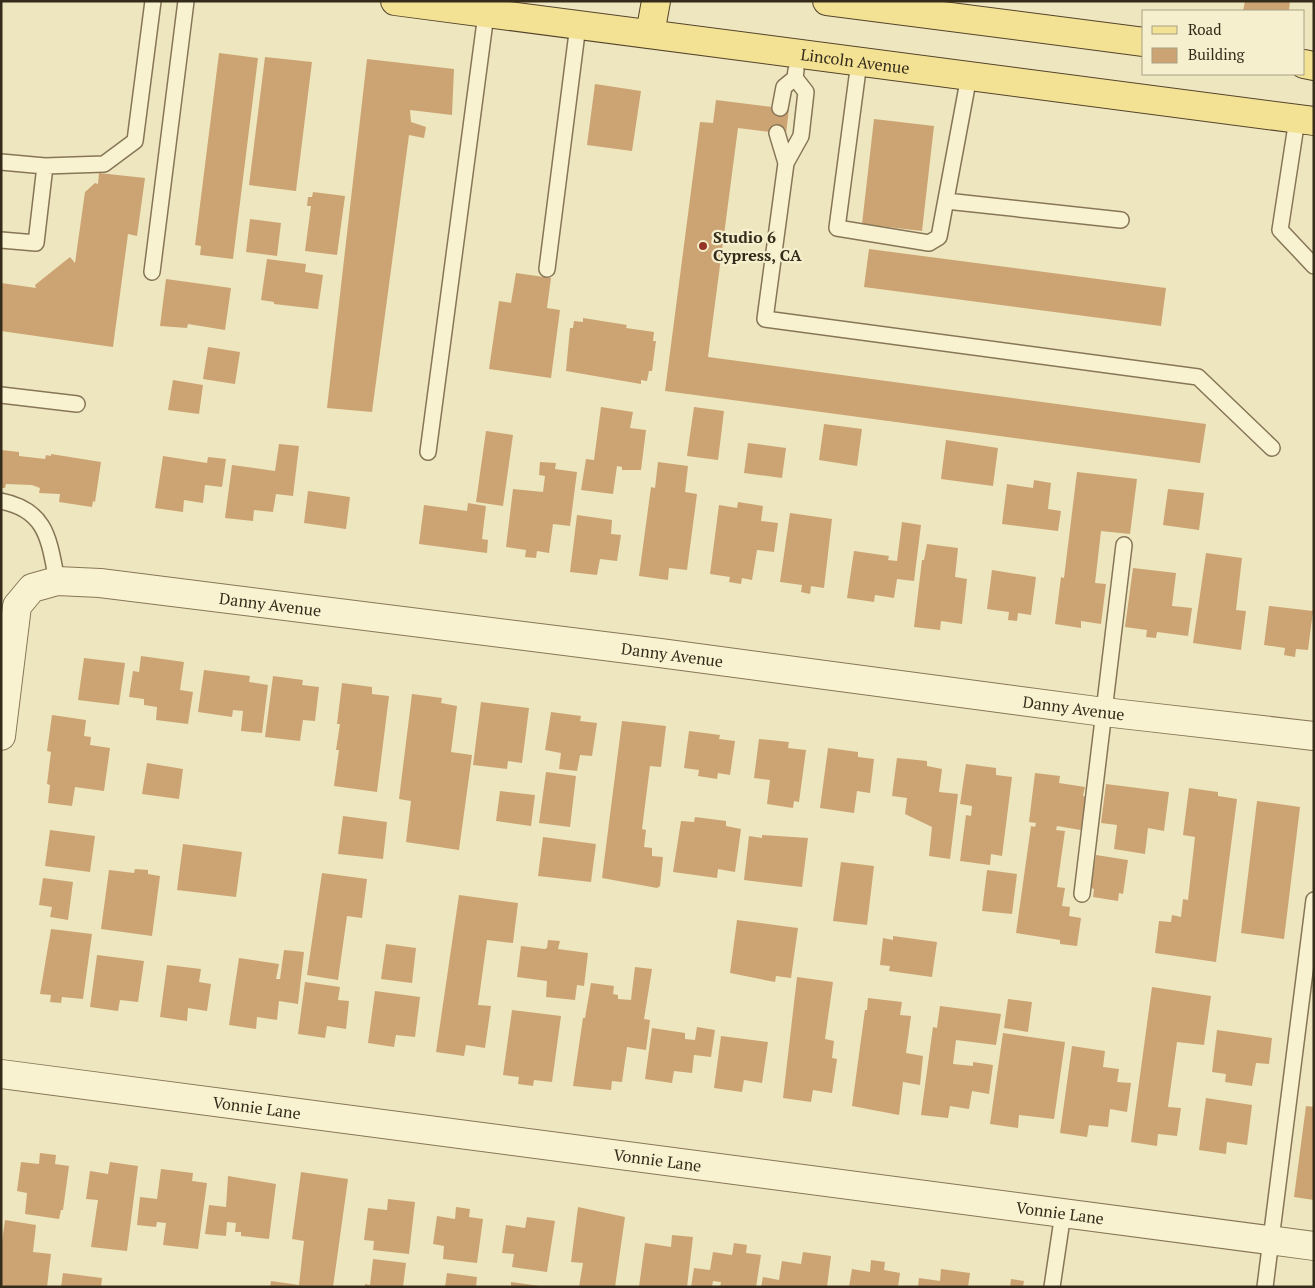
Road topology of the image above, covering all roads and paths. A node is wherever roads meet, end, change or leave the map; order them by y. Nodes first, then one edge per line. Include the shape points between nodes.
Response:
1 (153, 1) edge
2 (186, 1) edge
3 (395, 1) edge
4 (656, 1) edge
5 (827, 1) edge
6 (486, 14) junction
7 (578, 25) junction
8 (650, 34) junction
9 (1142, 42) edge
10 (859, 62) junction
11 (796, 66) junction
12 (969, 76) junction
13 (780, 108) dead end
14 (1305, 120) edge
15 (777, 133) dead end
16 (1, 162) edge
17 (786, 163) junction
18 (46, 166) junction
19 (946, 201) junction
20 (1121, 220) dead end
21 (1, 240) edge
22 (1314, 266) edge
23 (547, 269) dead end
24 (152, 272) dead end
25 (1, 395) edge
26 (77, 404) dead end
27 (1272, 448) dead end
28 (428, 452) dead end
29 (1, 501) edge
30 (1124, 545) dead end
31 (44, 584) junction
32 (1104, 712) junction
33 (1, 736) edge
34 (1314, 736) edge
35 (1082, 894) dead end
36 (1314, 900) edge
37 (1310, 956) edge
38 (1, 1074) edge
39 (1063, 1213) junction
40 (1271, 1241) junction
41 (1314, 1246) edge
42 (1052, 1287) edge
43 (1265, 1287) edge

1 - 18 lane via 135,141 104,164
2 - 24 lane
3 - 6 main road, Lincoln Avenue
4 - 8 main road
5 - 9 main road
6 - 7 main road, Lincoln Avenue
6 - 28 lane
7 - 8 main road, Lincoln Avenue
7 - 23 lane
8 - 11 main road, Lincoln Avenue
10 - 11 main road, Lincoln Avenue
10 - 12 main road, Lincoln Avenue
10 - 19 lane via 838,228 929,243 939,237
11 - 13 lane via 784,87
11 - 17 lane via 806,92 801,136
12 - 14 main road, Lincoln Avenue
12 - 19 lane
14 - 22 lane via 1280,230
15 - 17 lane
16 - 18 lane
17 - 27 lane via 765,319 1198,377
18 - 21 lane via 36,243
19 - 20 lane
25 - 26 lane
29 - 31 lane via 18,504 35,515 48,538
30 - 32 lane
31 - 32 street, Danny Avenue via 109,584 650,651
31 - 33 street via 17,606
32 - 34 street, Danny Avenue
32 - 35 lane
36 - 37 lane
37 - 40 lane
38 - 39 street, Vonnie Lane
39 - 40 street, Vonnie Lane
39 - 42 lane
40 - 41 street, Vonnie Lane
40 - 43 lane

